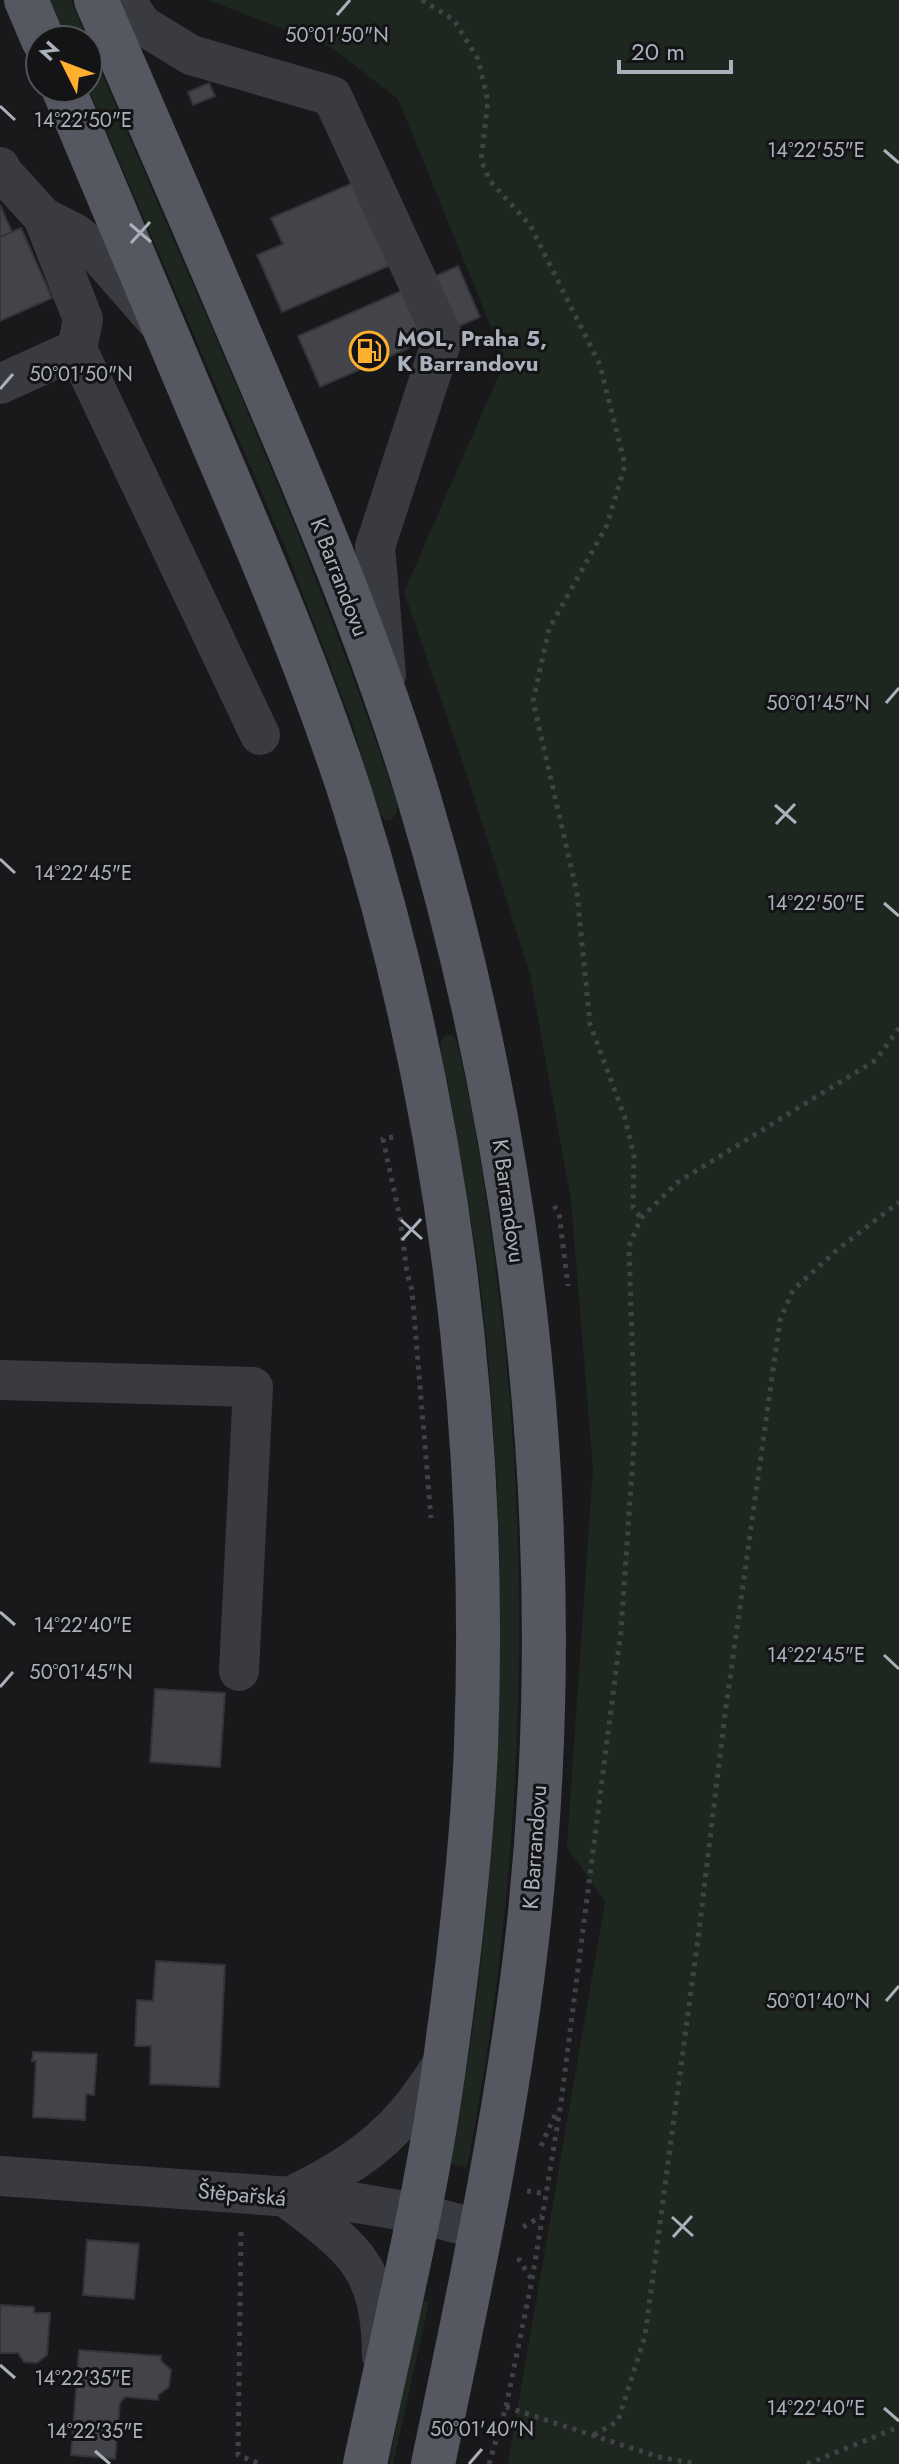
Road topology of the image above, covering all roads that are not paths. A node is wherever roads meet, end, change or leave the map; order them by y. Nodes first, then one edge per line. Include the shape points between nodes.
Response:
1 (26, 0) edge
2 (96, 0) edge
3 (125, 0) edge
4 (36, 24) edge
5 (70, 104) edge
6 (0, 167) edge
7 (43, 217) junction
8 (164, 329) junction
9 (77, 349) junction
10 (0, 384) edge
11 (388, 703) junction
12 (260, 735) dead end
13 (0, 1380) edge
14 (239, 1671) dead end
15 (445, 2060) junction
16 (0, 2176) edge
17 (287, 2198) junction
18 (417, 2213) junction
19 (482, 2230) junction
20 (383, 2381) junction
21 (365, 2464) edge
22 (433, 2464) edge

1 - 4 main road
2 - 11 main road, K Barrandovu via 281,429
3 - 11 street via 142,25 191,55 332,96 443,337 375,547
5 - 8 main road
6 - 7 street
7 - 8 street via 92,247
7 - 9 street via 83,319
8 - 15 main road via 287,615 337,755 399,970 437,1152 468,1387 478,1586 472,1809
9 - 10 street
9 - 12 street
11 - 19 main road, K Barrandovu via 431,843 490,1085 515,1230 535,1425 543,1621 537,1820 517,2016
13 - 14 street via 253,1387
15 - 17 street via 411,2110 375,2147
15 - 18 main road
16 - 17 street, Štěpařská
17 - 18 street, Štěpařská
17 - 20 street via 340,2238 365,2269 378,2307
18 - 19 street, Štěpařská
18 - 20 main road
19 - 22 main road, K Barrandovu
20 - 21 main road

